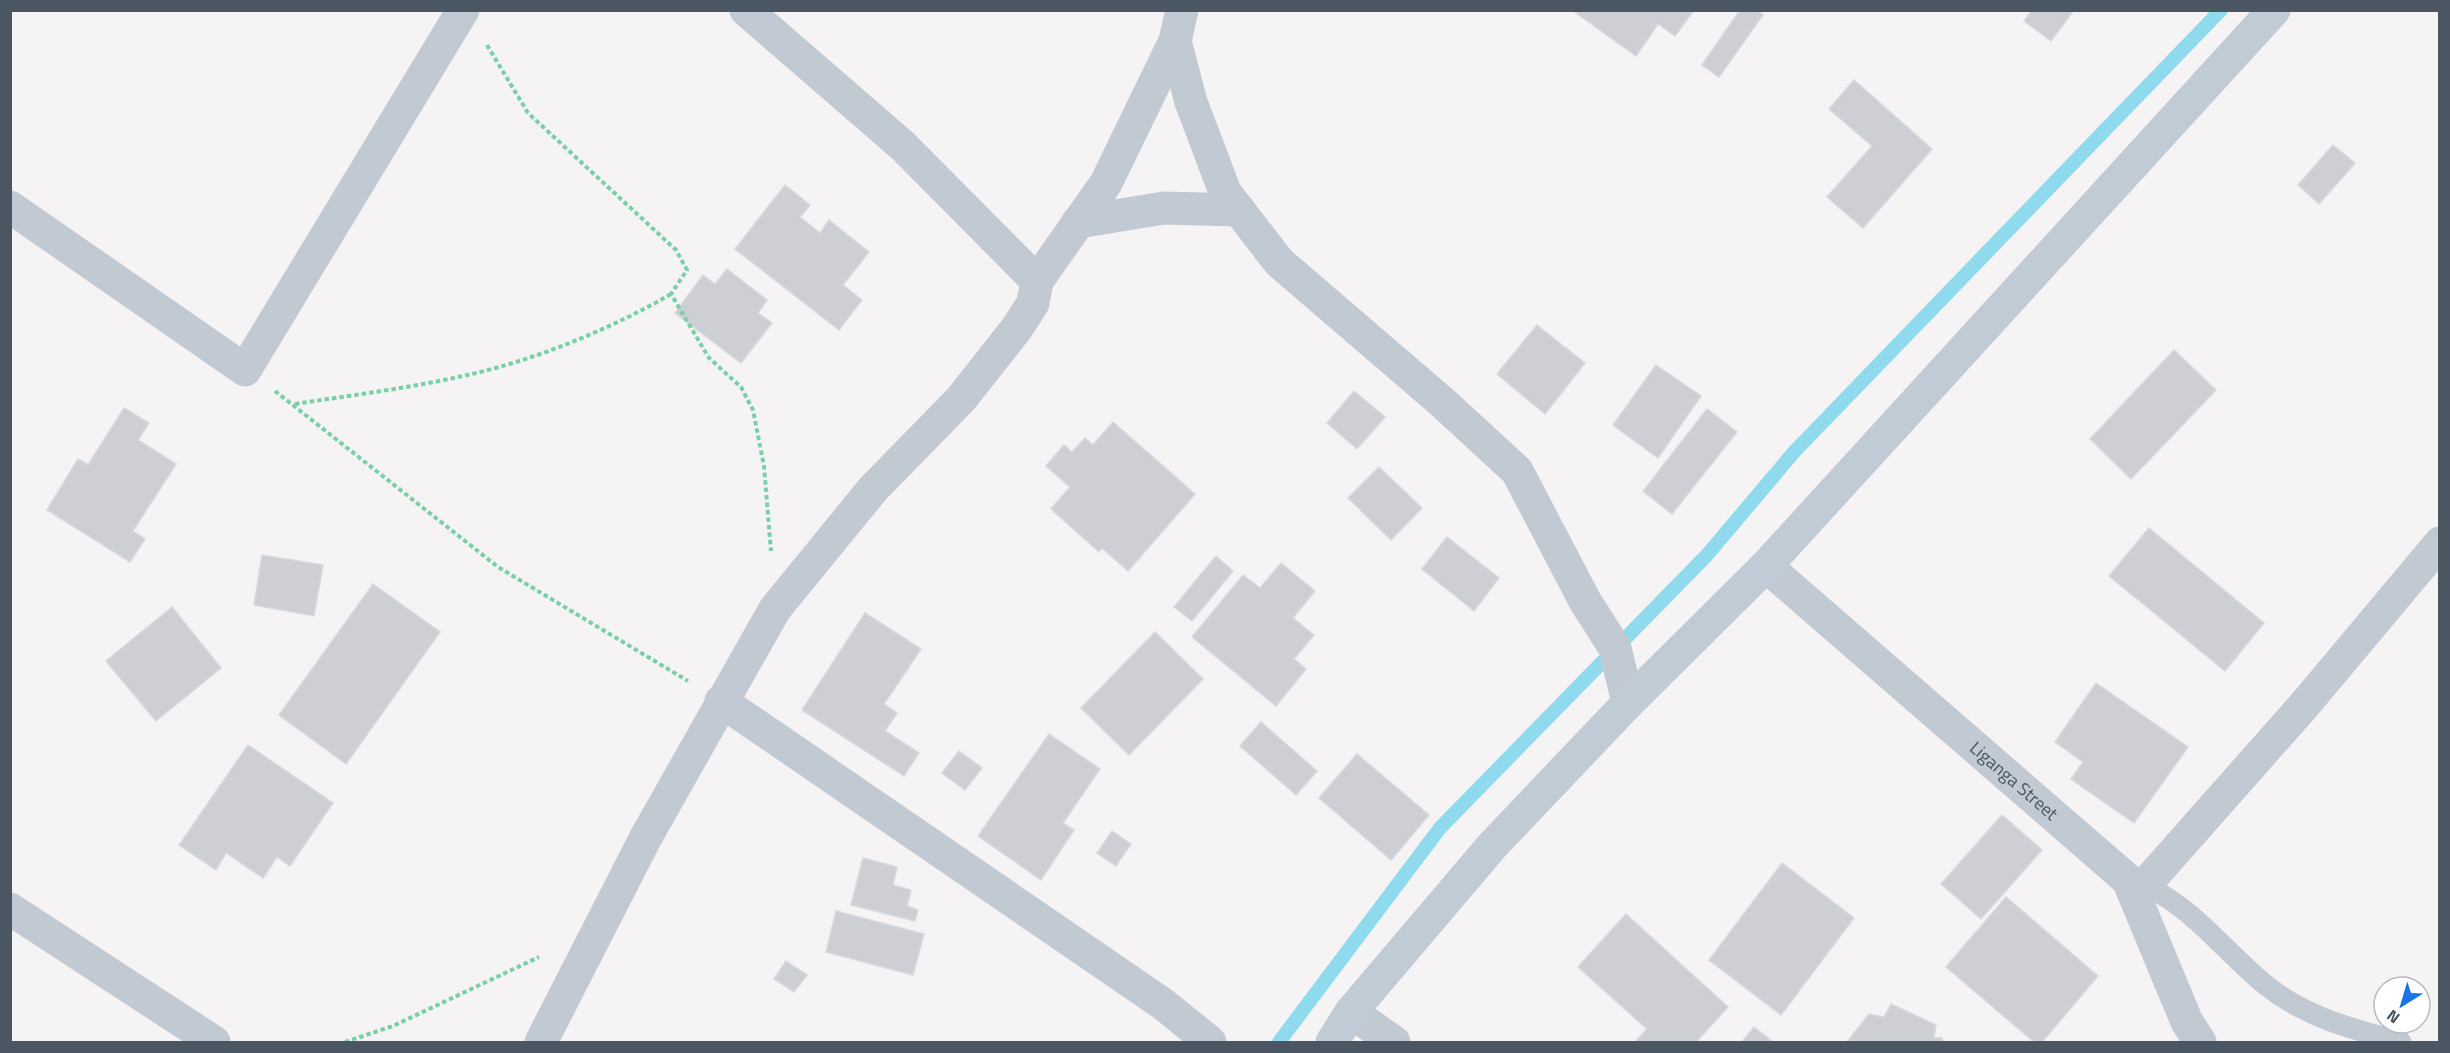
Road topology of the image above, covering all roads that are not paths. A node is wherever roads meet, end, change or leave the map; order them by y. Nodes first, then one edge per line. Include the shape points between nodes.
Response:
1 (463, 10) edge
2 (746, 10) edge
3 (2274, 10) edge
4 (1178, 26) edge
5 (10, 207) edge
6 (1239, 210) junction
7 (1078, 222) junction
8 (1037, 281) junction
9 (2439, 543) edge
10 (1766, 566) junction
11 (721, 701) junction
12 (1628, 703) junction
13 (2136, 883) junction
14 (10, 909) edge
15 (1351, 1012) junction
16 (198, 1038) edge
17 (541, 1042) edge
18 (1210, 1042) edge
19 (1332, 1042) edge
20 (1394, 1042) edge
21 (2200, 1042) edge
22 (2401, 1042) edge

1 - 5 street via 245,370
2 - 8 street via 903,146
3 - 10 main road
4 - 6 street via 1194,112 1225,192
4 - 7 street via 1106,183
6 - 7 street via 1164,208
6 - 12 street via 1279,262 1517,471 1585,601 1615,648
7 - 8 street
8 - 11 street via 1033,303 1017,328 961,399 873,489 775,609
9 - 13 street via 2306,704
10 - 12 main road
10 - 13 street, Liganga Street
11 - 17 street
11 - 18 street via 1163,1004
12 - 15 main road via 1492,846
13 - 21 street, Liganga Street via 2187,1022
13 - 22 lane via 2189,915 2268,987 2308,1012
14 - 16 street
15 - 19 main road
15 - 20 street

